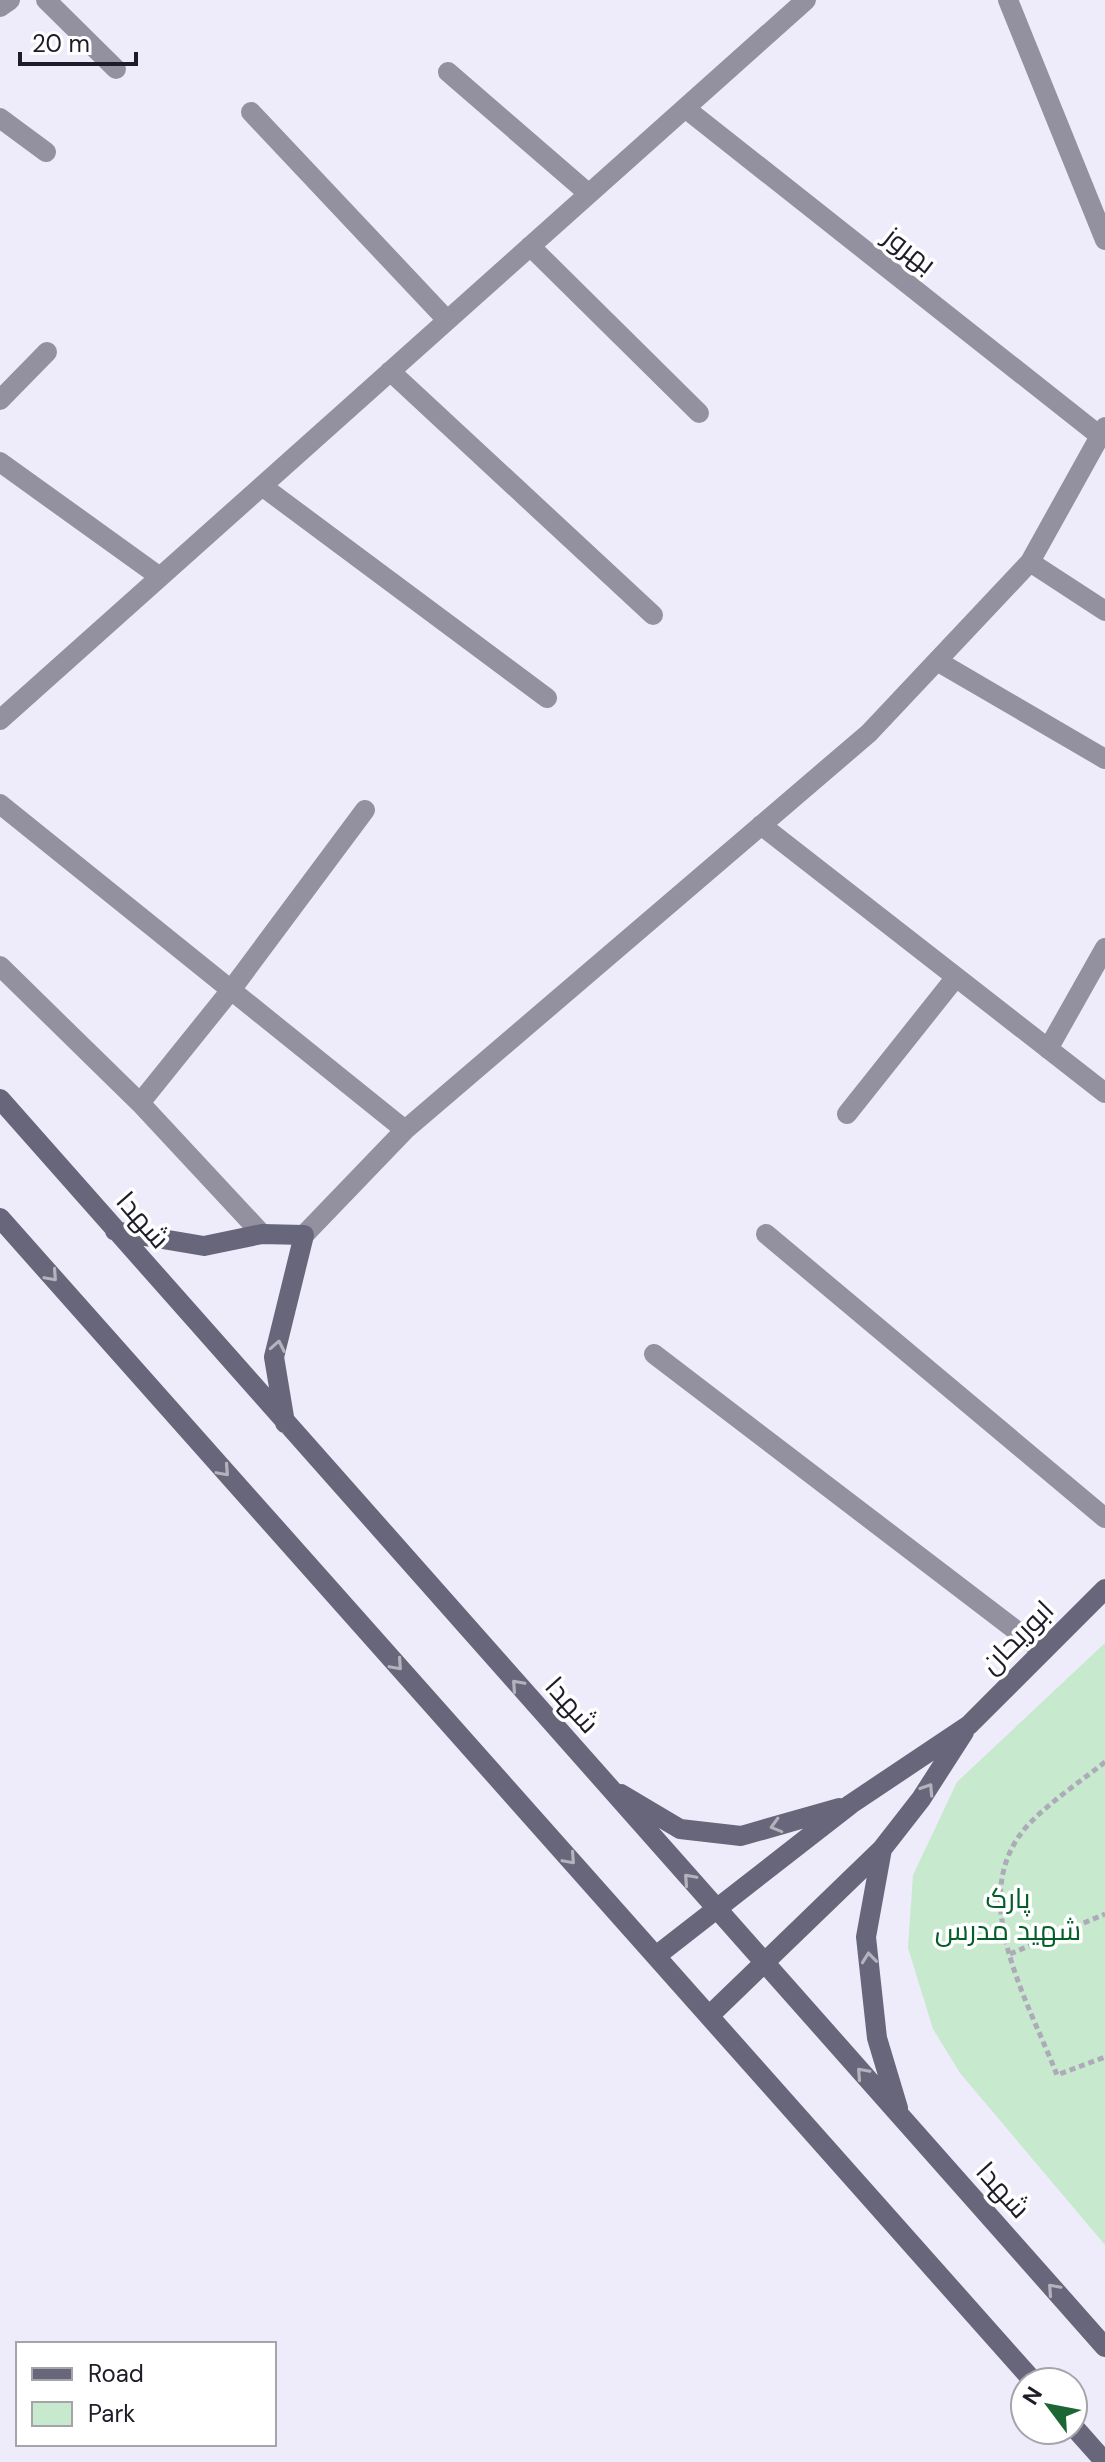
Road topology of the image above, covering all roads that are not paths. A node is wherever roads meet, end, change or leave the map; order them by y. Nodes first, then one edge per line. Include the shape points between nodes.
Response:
1 (10, 0) edge
2 (46, 0) edge
3 (806, 0) edge
4 (1008, 0) edge
5 (0, 7) edge
6 (116, 69) dead end
7 (448, 72) dead end
8 (685, 108) junction
9 (251, 112) dead end
10 (0, 118) edge
11 (46, 152) dead end
12 (589, 194) junction
13 (1105, 240) edge
14 (530, 246) junction
15 (447, 320) junction
16 (47, 352) dead end
17 (390, 371) junction
18 (0, 400) edge
19 (699, 413) dead end
20 (1103, 432) edge
21 (0, 462) edge
22 (262, 486) junction
23 (1030, 562) junction
24 (160, 577) junction
25 (1105, 611) edge
26 (653, 615) dead end
27 (937, 661) junction
28 (547, 698) dead end
29 (0, 720) edge
30 (1105, 759) edge
31 (0, 804) edge
32 (365, 810) dead end
33 (761, 825) junction
34 (1105, 948) edge
35 (0, 966) edge
36 (956, 977) junction
37 (231, 990) junction
38 (1048, 1049) junction
39 (1105, 1093) edge
40 (0, 1099) edge
41 (140, 1103) junction
42 (847, 1114) dead end
43 (405, 1130) junction
44 (0, 1218) edge
45 (115, 1231) junction
46 (262, 1234) junction
47 (766, 1234) dead end
48 (304, 1235) junction
49 (654, 1354) dead end
50 (285, 1423) junction
51 (1105, 1518) edge
52 (1105, 1589) edge
53 (1043, 1651) junction
54 (969, 1725) junction
55 (605, 1784) junction
56 (851, 1804) junction
57 (882, 1849) junction
58 (714, 1908) junction
59 (656, 1956) junction
60 (763, 1961) junction
61 (709, 2016) junction
62 (900, 2116) junction
63 (1105, 2347) edge
64 (1020, 2366) edge
65 (1089, 2444) edge
66 (1105, 2462) edge

1 - 5 street
2 - 6 street
3 - 8 street
4 - 13 street
7 - 12 street
8 - 12 street
8 - 20 street, بهروز
9 - 15 street
10 - 11 street
12 - 14 street
14 - 15 street
14 - 19 street
15 - 17 street
16 - 18 street
17 - 22 street
17 - 26 street
20 - 23 street
21 - 24 street
22 - 24 street
22 - 28 street
23 - 25 street
23 - 27 street
24 - 29 street
27 - 30 street
27 - 33 street via 869,733
31 - 37 street
32 - 37 street
33 - 36 street
33 - 43 street
34 - 38 street
35 - 41 street
36 - 38 street
36 - 42 street
37 - 41 street
37 - 43 street
38 - 39 street
40 - 45 main road, شهدا
41 - 46 street
43 - 48 street
44 -> 59 main road
45 - 46 main road via 204,1246
45 - 50 main road, شهدا
46 - 48 main road
47 - 51 street
50 -> 48 main road via 274,1357
49 - 53 street
55 -> 50 main road, شهدا
52 - 53 main road, ابوریحان
53 - 54 main road, ابوریحان
54 - 56 main road
57 -> 54 main road
56 -> 55 main road via 741,1836 680,1829
58 -> 55 main road, شهدا
56 - 58 main road
57 - 60 main road
62 -> 57 main road via 877,2038 866,1937
58 - 59 main road
58 - 60 main road, شهدا
59 - 61 main road
60 - 61 main road
62 -> 60 main road, شهدا
61 - 64 main road
63 -> 62 main road, شهدا
65 - 66 main road

